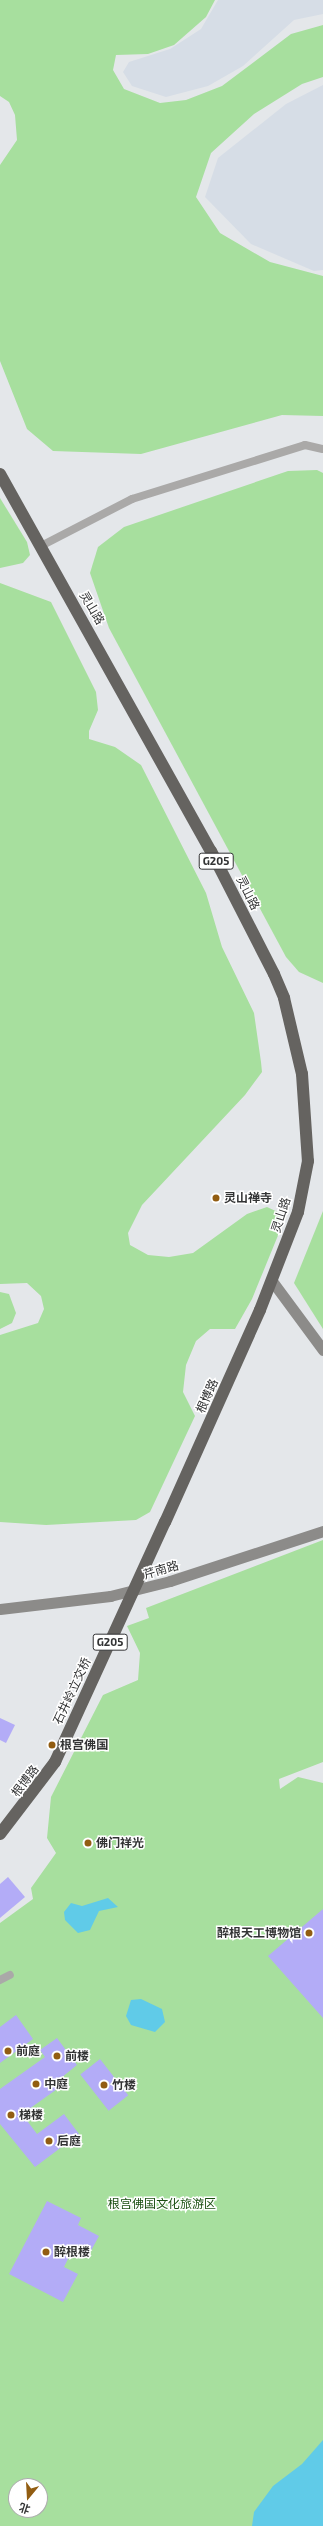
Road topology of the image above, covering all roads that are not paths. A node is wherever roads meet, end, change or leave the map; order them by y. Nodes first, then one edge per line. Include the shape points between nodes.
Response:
1 (323, 449) edge
2 (0, 474) edge
3 (39, 547) junction
4 (272, 1281) junction
5 (323, 1350) edge
6 (165, 1522) joint
7 (323, 1530) edge
8 (0, 1609) edge
9 (55, 1762) joint
10 (0, 1834) edge
11 (10, 1975) dead end
12 (0, 1980) edge

1 - 3 street via 305,445 132,499
2 - 3 highway, 灵山路 / G205
3 - 4 highway, 灵山路 / G205 via 88,628 199,830 284,998 302,1074 308,1162 298,1212
4 - 5 main road
4 - 6 highway, 根博路 / G205
6 - 9 highway, 石井岭立交桥 / G205, bridge
7 - 8 main road, 芹南路 via 170,1582 117,1595
9 - 10 highway, 根博路 / G205
11 - 12 street

